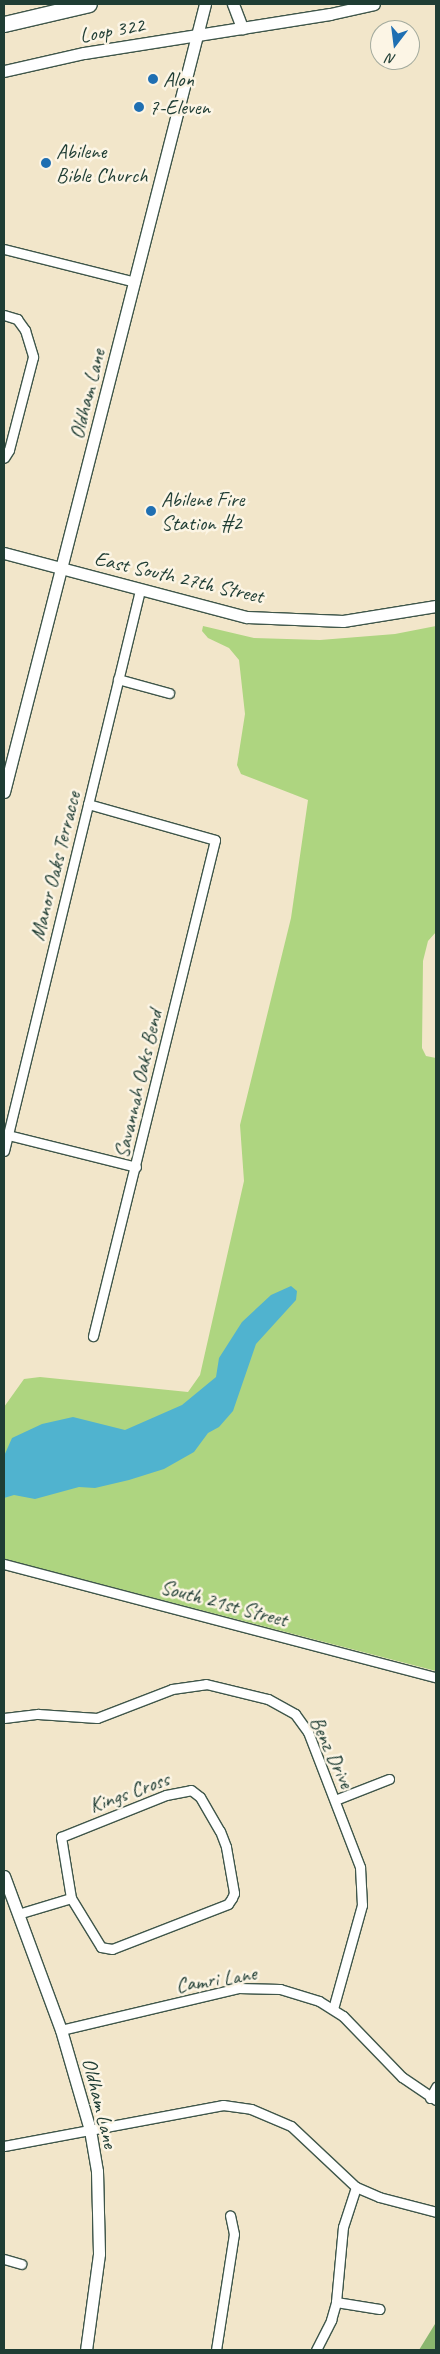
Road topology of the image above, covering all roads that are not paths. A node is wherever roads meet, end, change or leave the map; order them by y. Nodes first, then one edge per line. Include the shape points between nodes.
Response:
1 (88, 4) edge
2 (205, 4) edge
3 (233, 4) edge
4 (374, 4) edge
5 (4, 24) edge
6 (242, 28) junction
7 (197, 34) junction
8 (4, 71) edge
9 (4, 249) edge
10 (135, 282) junction
11 (4, 315) edge
12 (4, 458) edge
13 (4, 553) edge
14 (62, 568) junction
15 (140, 590) junction
16 (436, 606) edge
17 (118, 679) junction
18 (169, 693) dead end
19 (4, 792) edge
20 (88, 804) junction
21 (6, 1134) edge
22 (4, 1151) edge
23 (136, 1167) junction
24 (93, 1336) dead end
25 (4, 1564) edge
26 (436, 1677) edge
27 (4, 1718) edge
28 (389, 1779) dead end
29 (335, 1800) junction
30 (4, 1876) edge
31 (71, 1898) junction
32 (18, 1914) junction
33 (332, 2009) junction
34 (61, 2030) junction
35 (436, 2087) edge
36 (433, 2099) edge
37 (90, 2130) junction
38 (4, 2146) edge
39 (356, 2187) junction
40 (436, 2212) edge
41 (230, 2215) dead end
42 (4, 2258) edge
43 (21, 2264) dead end
44 (336, 2302) junction
45 (379, 2309) dead end
46 (86, 2350) edge
47 (216, 2350) edge
48 (316, 2350) edge

1 - 5 highway
2 - 7 main road, Oldham Lane
3 - 6 main road
4 - 6 main road, Loop 322
6 - 7 main road, Loop 322
7 - 8 main road, Loop 322 via 84,53
7 - 10 main road, Oldham Lane
9 - 10 street
10 - 14 main road, Oldham Lane
11 - 12 street via 17,319 25,330 33,357 9,450
13 - 14 main road, East South 27th Street
14 - 15 main road, East South 27th Street
14 - 19 main road, Oldham Lane
15 - 16 main road, East South 27th Street via 247,617 343,621
15 - 17 street, Manor Oaks Terracce
17 - 18 street
17 - 20 street, Manor Oaks Terracce
20 - 21 street, Manor Oaks Terracce
20 - 23 street, Savannah Oaks Bend via 215,840
21 - 22 street, Manor Oaks Terracce
21 - 23 street
23 - 24 street, Savannah Oaks Bend
25 - 26 street, South 21st Street
27 - 29 street, Benz Drive via 38,1714 97,1718 172,1690 206,1684 220,1686 268,1699 295,1714 308,1732
28 - 29 street
29 - 33 street, Benz Drive via 360,1867 362,1905
30 - 32 main road, Oldham Lane
31 - 31 street, Kings Cross via 96,1943 108,1948 228,1904 234,1893 226,1847 196,1792 186,1790 166,1795 66,1833 61,1842
31 - 32 street
32 - 34 main road, Oldham Lane
33 - 34 street, Camri Lane via 301,1994 260,1986 198,1997
33 - 36 street, Camri Lane via 402,2077
34 - 37 main road, Oldham Lane
35 - 36 street, Camri Lane
37 - 38 street
37 - 39 street via 223,2105 251,2109 291,2126
37 - 46 main road, Oldham Lane via 97,2171 99,2254
39 - 40 street
39 - 44 street via 343,2227
41 - 47 street via 234,2234
42 - 43 street
44 - 45 street
44 - 48 street

